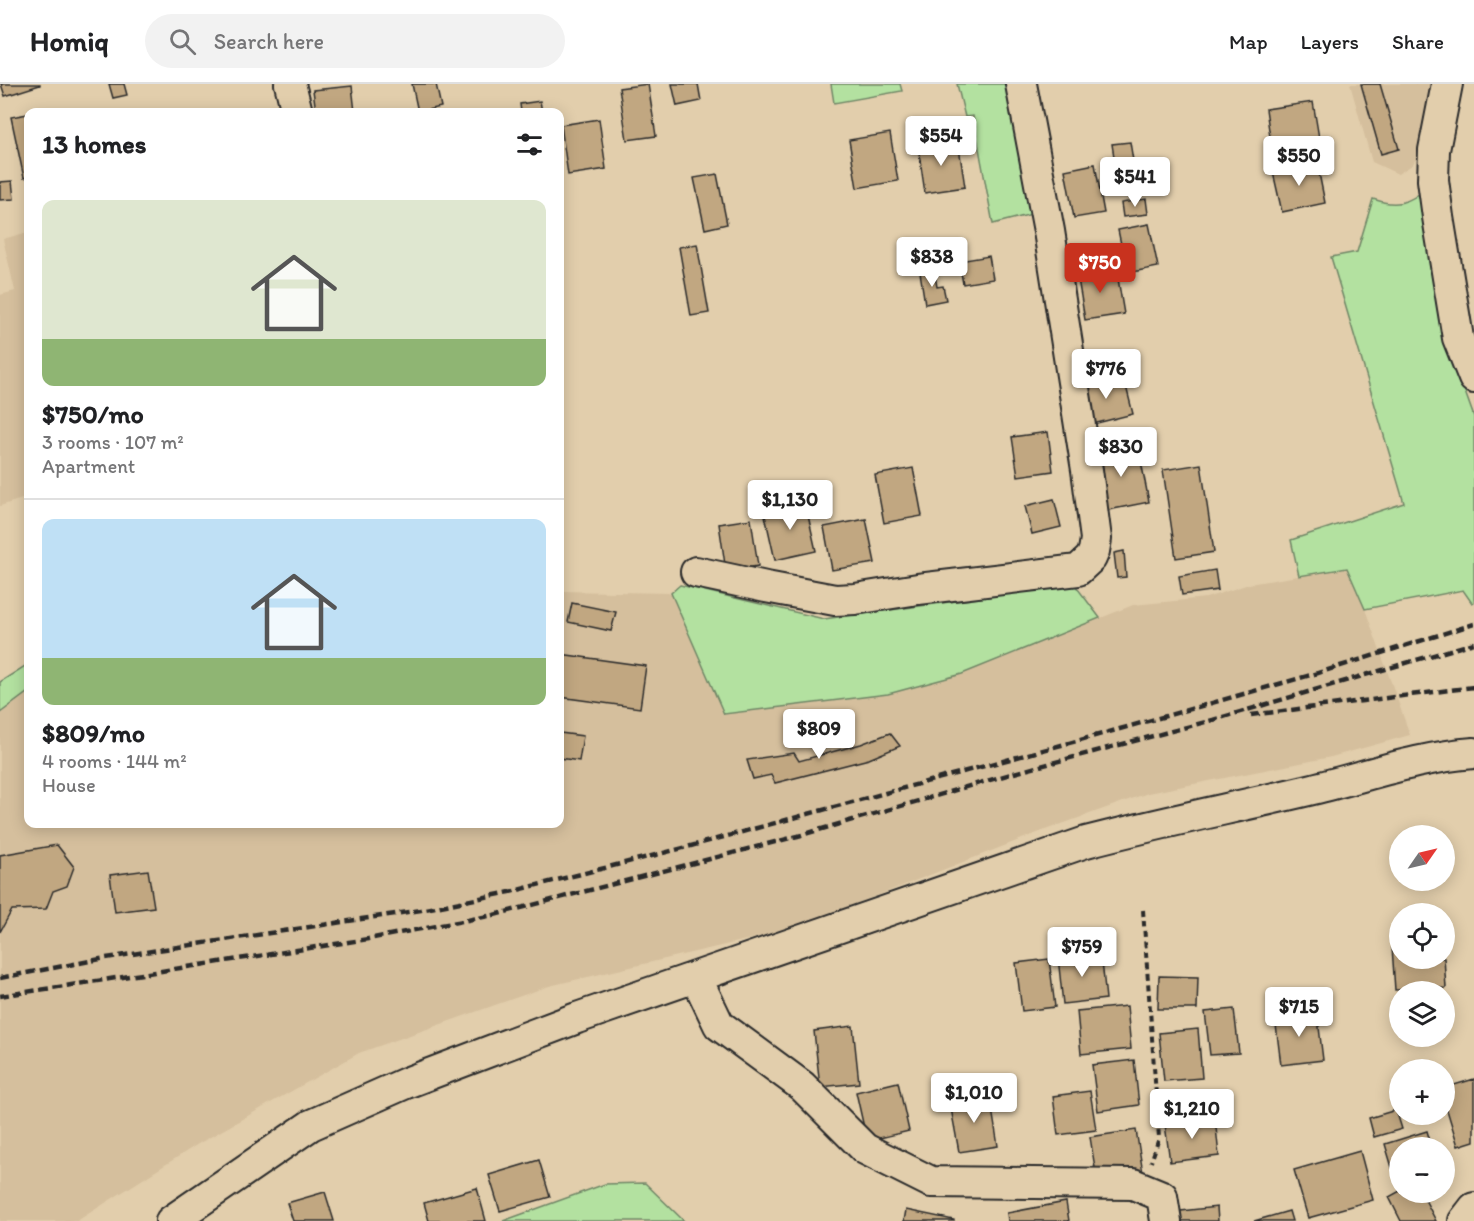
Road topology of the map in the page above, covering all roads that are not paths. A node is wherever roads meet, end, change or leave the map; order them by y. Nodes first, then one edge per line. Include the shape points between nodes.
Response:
1 (290, 84) edge
2 (1021, 84) edge
3 (1447, 84) edge
4 (296, 108) edge
5 (1474, 378) edge
6 (696, 572) dead end
7 (1474, 753) edge
8 (696, 977) junction
9 (1474, 1208) edge
10 (171, 1221) edge
11 (1166, 1221) edge
12 (1464, 1221) edge

1 - 4 street
2 - 6 street via 1087,470 1096,539 1091,558 1078,570 855,599 825,598
3 - 5 street via 1434,150 1437,217 1458,338
7 - 8 street via 1394,766 1086,842
8 - 10 street via 406,1083 311,1125
8 - 11 street via 719,1025 802,1086 865,1149 931,1182 1133,1184 1162,1196
9 - 12 street

